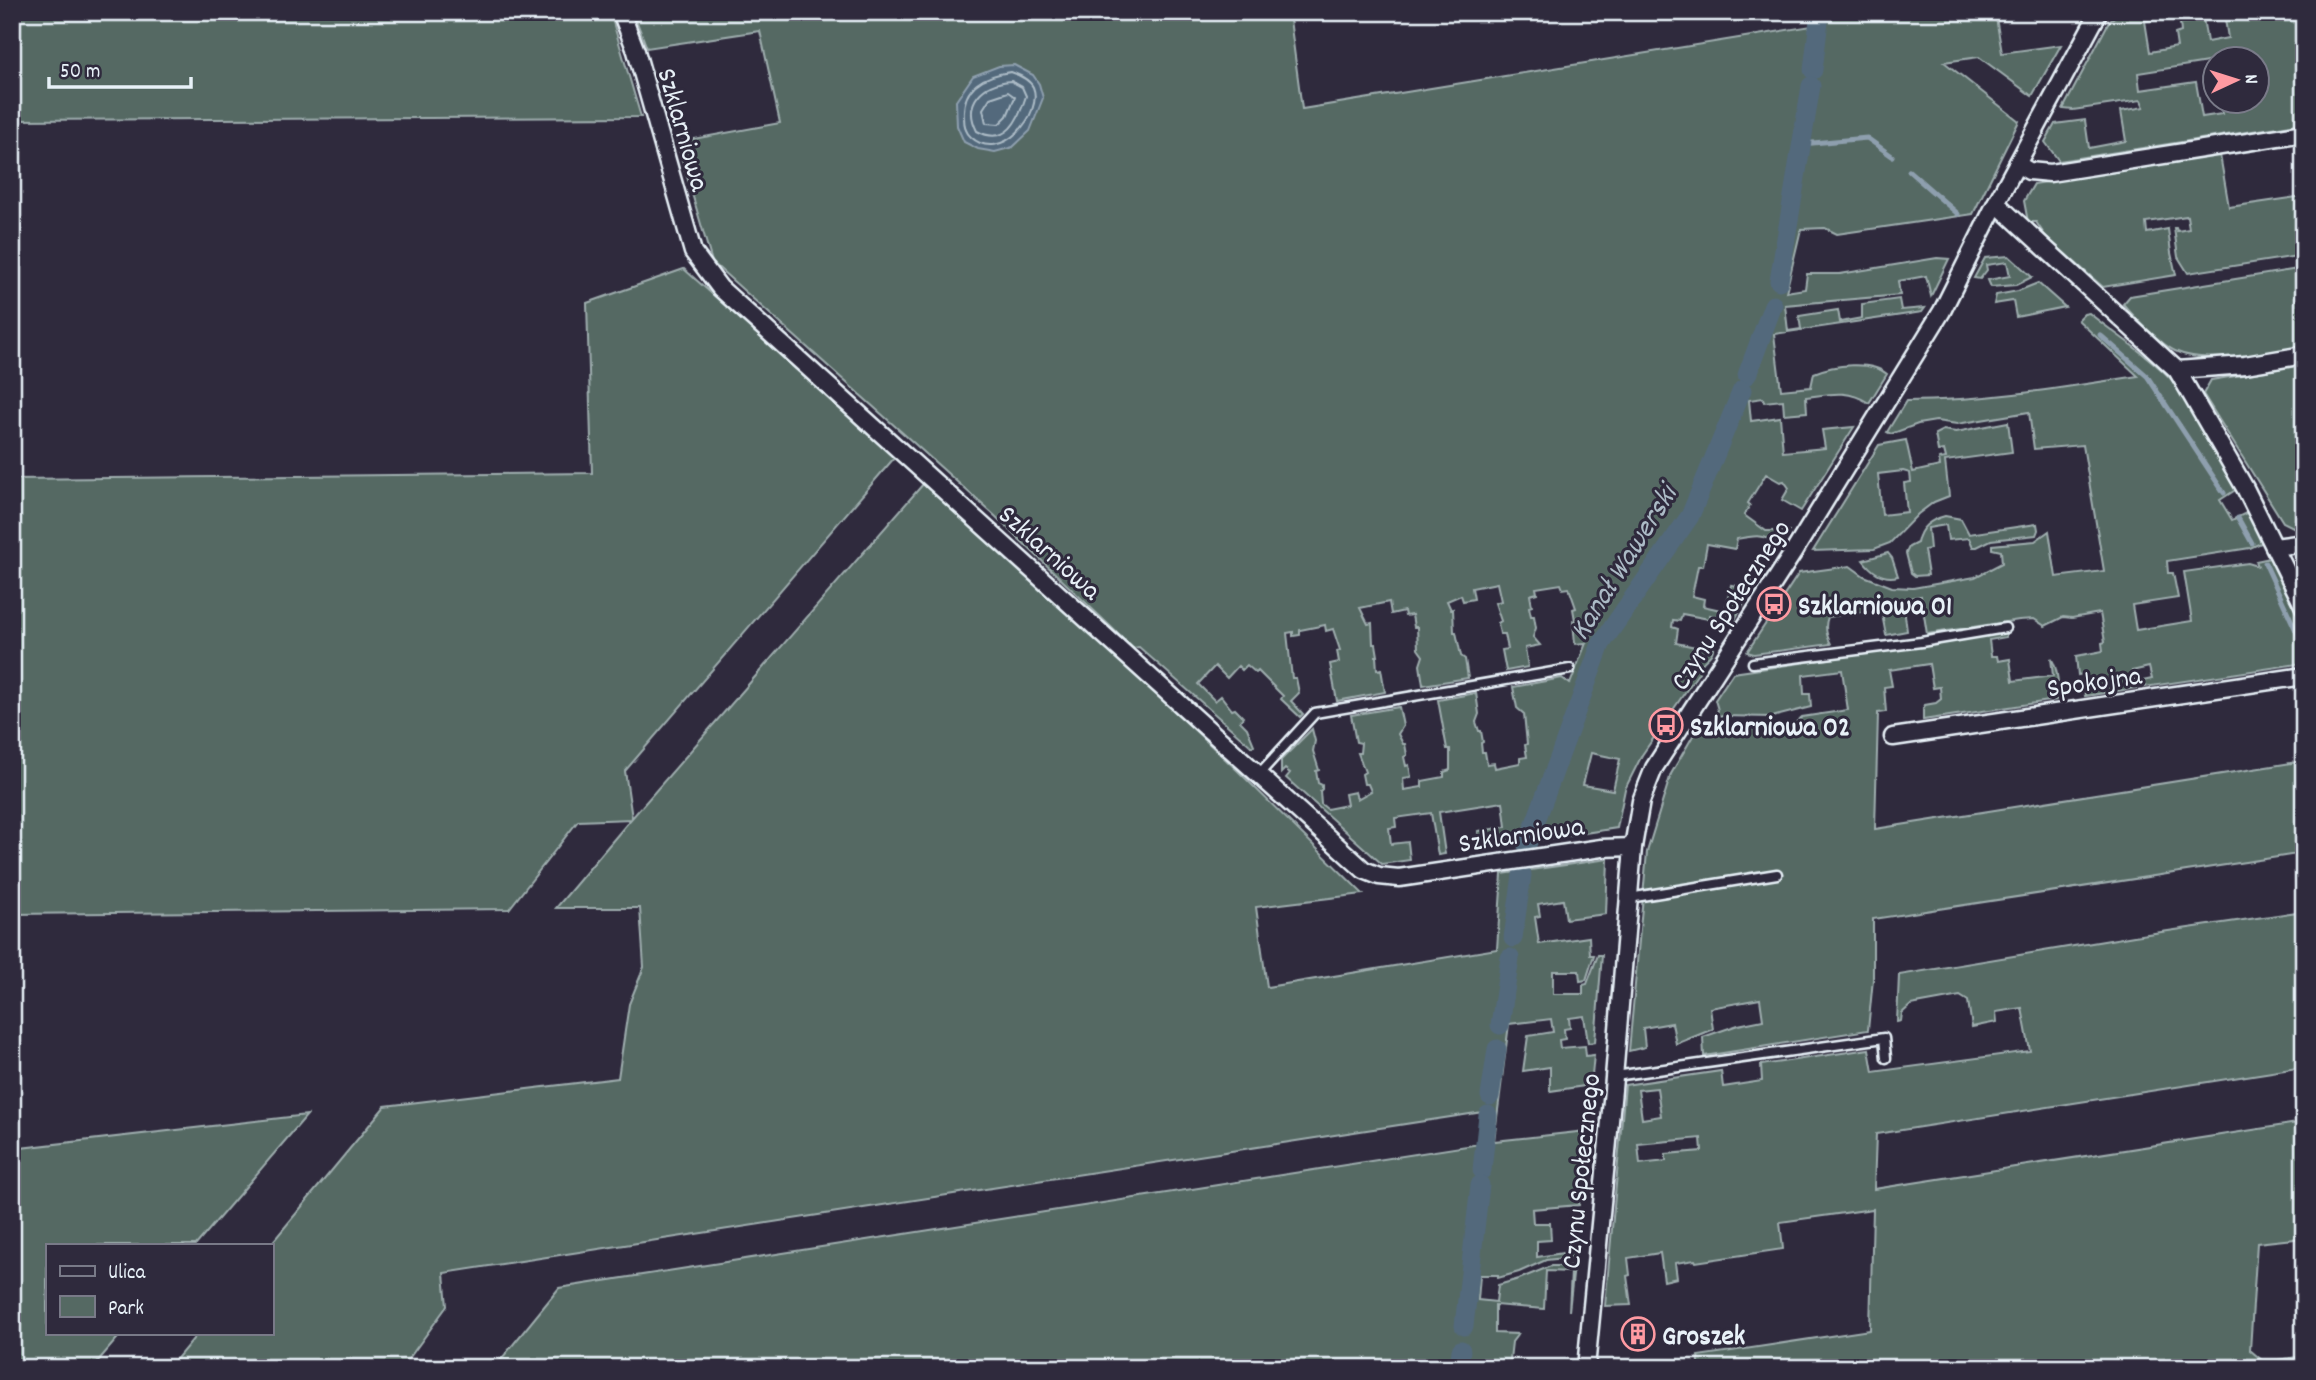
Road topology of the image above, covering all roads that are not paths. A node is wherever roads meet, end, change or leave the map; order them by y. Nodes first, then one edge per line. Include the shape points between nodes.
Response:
1 (621, 12) edge
2 (2099, 12) edge
3 (2304, 133) edge
4 (2017, 164) junction
5 (1996, 202) junction
6 (2304, 355) edge
7 (2177, 370) junction
8 (2304, 543) edge
9 (2275, 547) junction
10 (2304, 607) edge
11 (2005, 628) dead end
12 (1753, 663) dead end
13 (1570, 669) dead end
14 (2304, 677) edge
15 (1893, 737) dead end
16 (1259, 774) junction
17 (1633, 847) junction
18 (1777, 874) dead end
19 (1629, 898) junction
20 (1886, 1058) dead end
21 (1615, 1076) junction
22 (1586, 1368) edge

1 - 16 street, Szklarniowa via 693,252 720,288
2 - 4 street, Czynu Społecznego
3 - 4 street via 2050,173 2029,171
4 - 5 street, Czynu Społecznego
5 - 7 street
5 - 17 street, Czynu Społecznego via 1942,311 1880,414 1654,768 1640,801
6 - 7 street
7 - 9 street
8 - 9 street
9 - 10 street
11 - 12 lane
13 - 16 lane via 1315,713
14 - 15 street, Spokojna
16 - 17 street, Szklarniowa via 1364,870 1379,876 1399,878
17 - 19 street, Czynu Społecznego
18 - 19 lane
19 - 21 street, Czynu Społecznego
20 - 21 lane via 1884,1038
21 - 22 street, Czynu Społecznego

